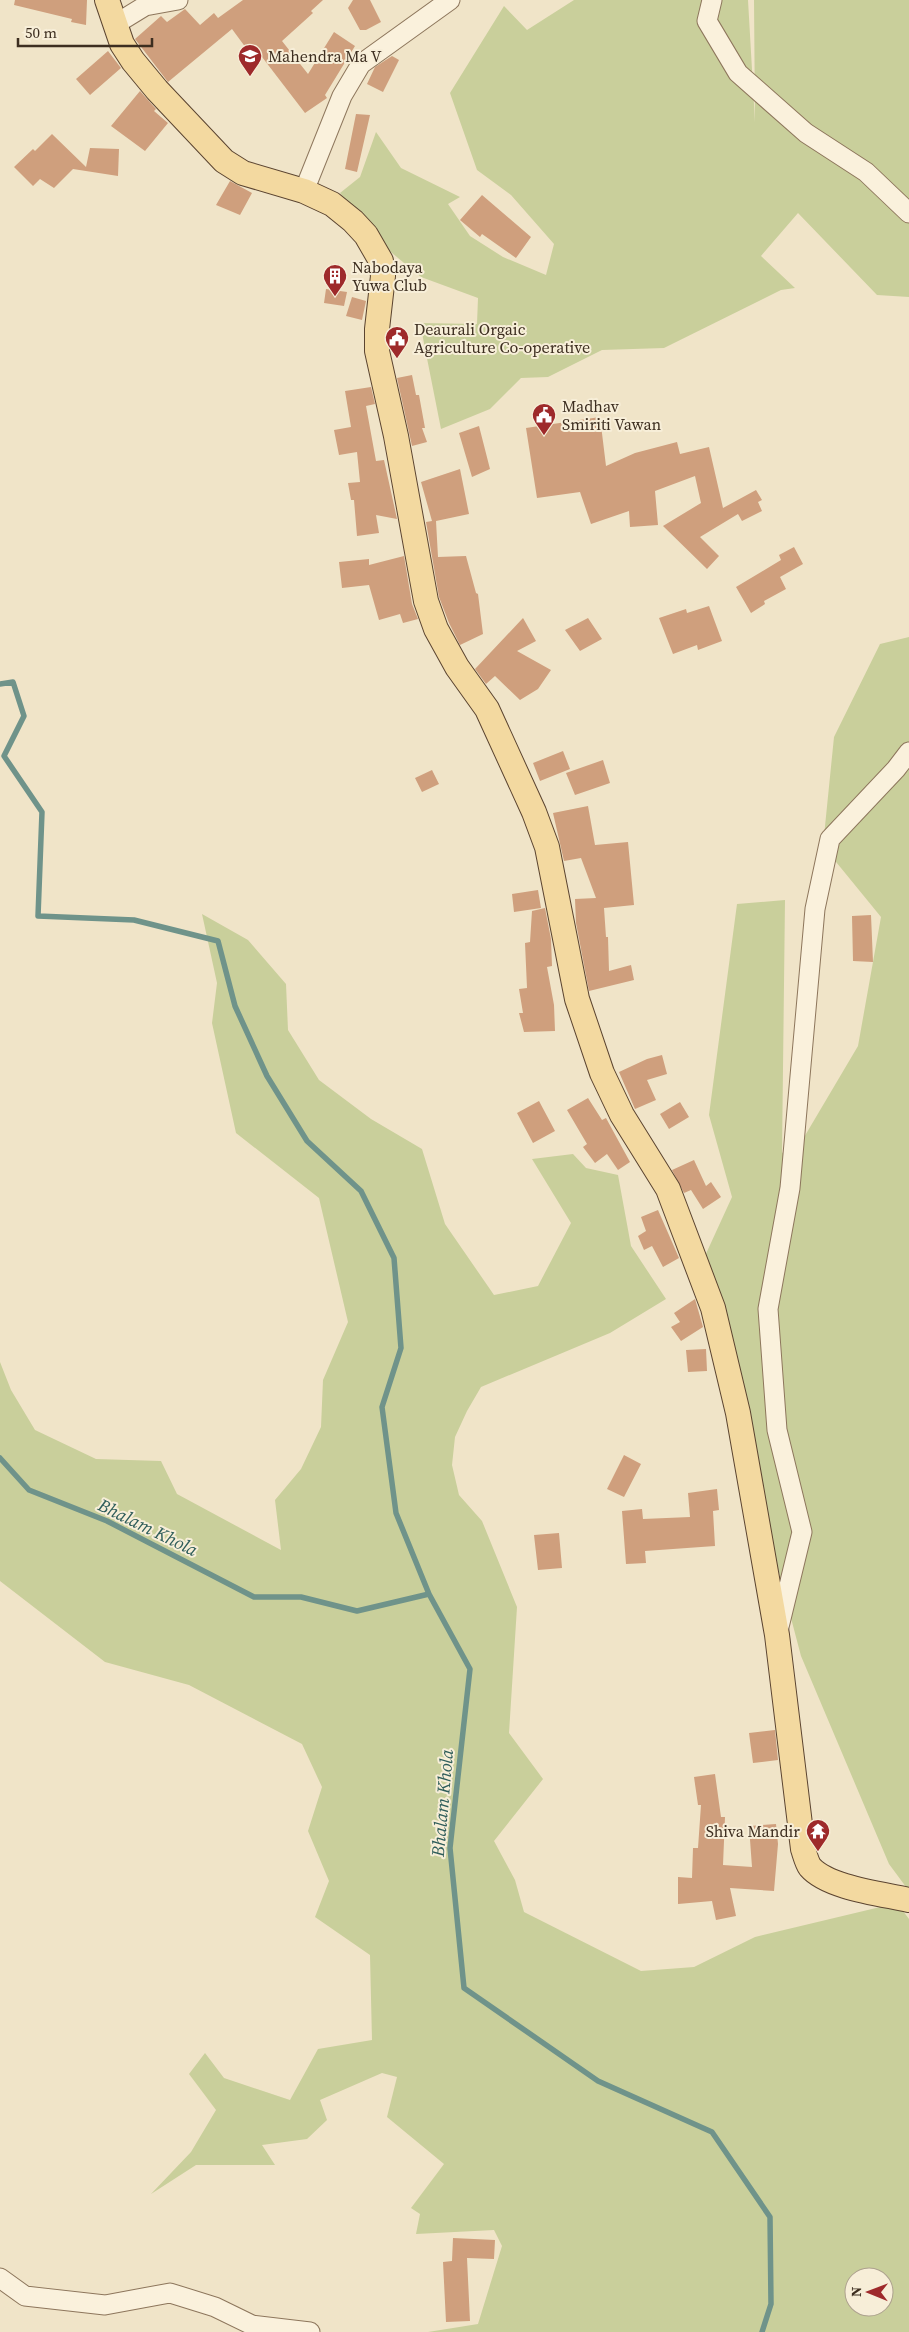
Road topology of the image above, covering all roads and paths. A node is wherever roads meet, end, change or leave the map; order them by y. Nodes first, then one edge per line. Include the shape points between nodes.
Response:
1 (107, 0) edge
2 (178, 0) edge
3 (450, 0) edge
4 (712, 0) edge
5 (114, 25) junction
6 (304, 191) junction
7 (909, 213) edge
8 (909, 752) edge
9 (777, 1635) junction
10 (909, 1900) edge
11 (0, 2278) edge
12 (310, 2332) edge

1 - 5 main road
2 - 5 street via 145,6
3 - 6 street via 361,64 342,96
4 - 7 street via 707,21 738,73 806,133 866,172
5 - 6 main road via 133,62 224,160 243,173
6 - 9 main road via 332,204 353,221 377,250 381,261 377,352 426,601 436,629 457,667 488,709 534,812 547,846 577,999 602,1073 622,1115 668,1189 713,1308 738,1413
8 - 9 street via 830,839 815,909 790,1188 768,1308 777,1430 802,1532
9 - 10 main road via 799,1831 810,1867 839,1884
11 - 12 street via 25,2296 104,2305 170,2293 215,2306 252,2325

